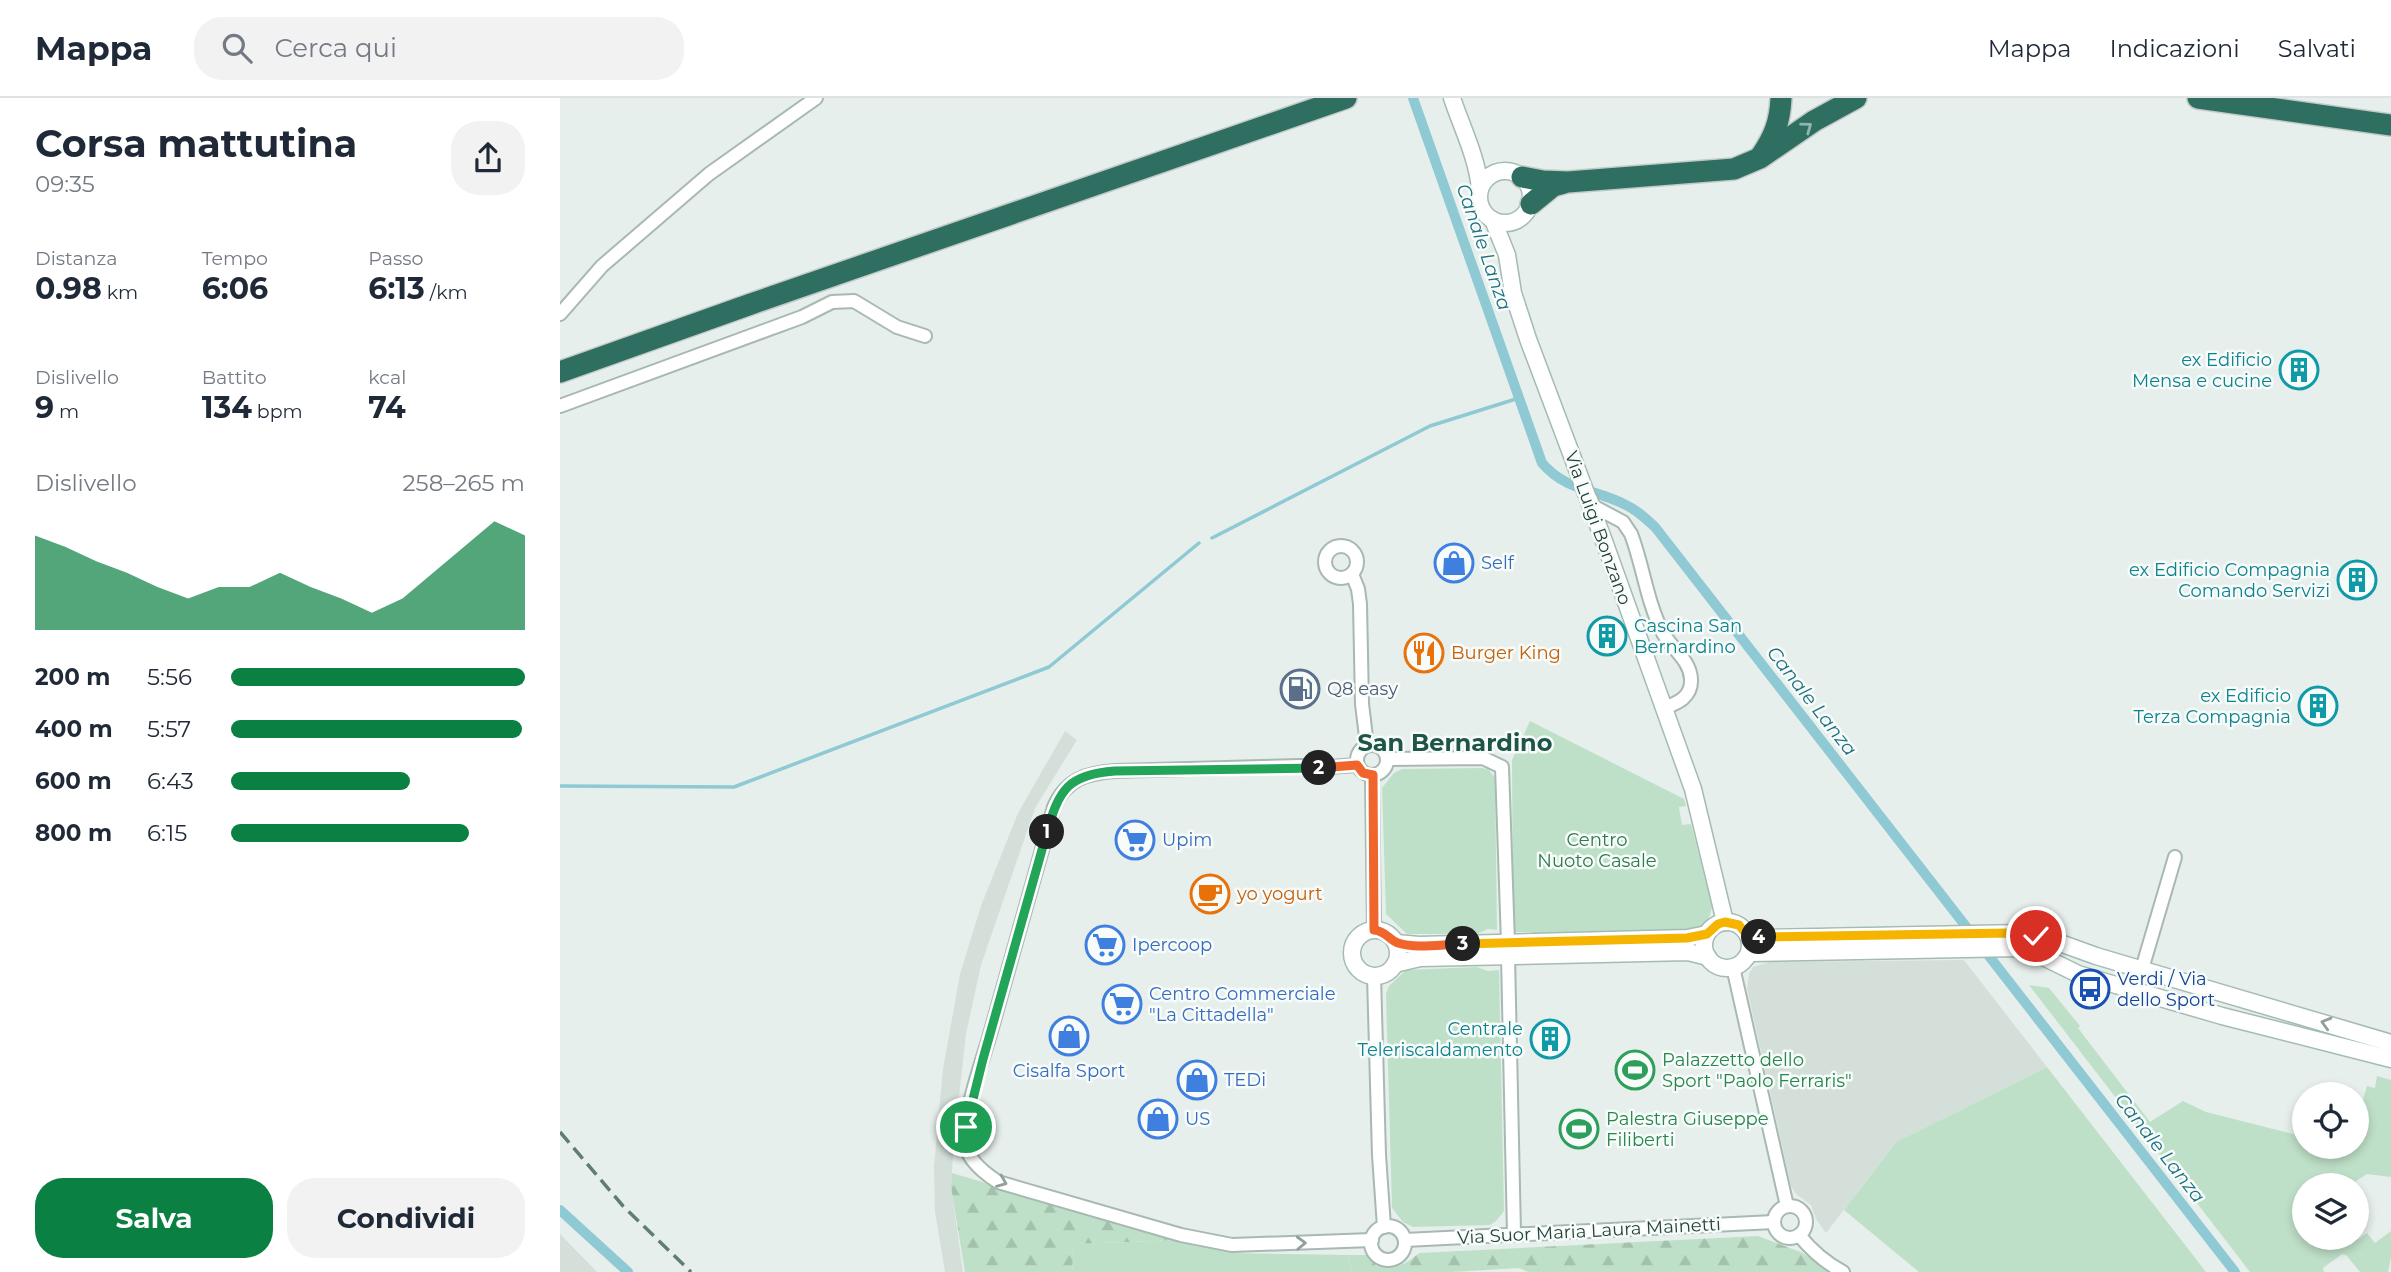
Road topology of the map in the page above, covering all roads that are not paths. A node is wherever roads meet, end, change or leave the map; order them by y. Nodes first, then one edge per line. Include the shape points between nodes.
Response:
1 (816, 98) edge
2 (1346, 98) edge
3 (1452, 98) edge
4 (1781, 98) edge
5 (1856, 98) edge
6 (2198, 98) edge
7 (2391, 125) edge
8 (1473, 152) junction
9 (1760, 158) junction
10 (1513, 174) junction
11 (1569, 182) junction
12 (1480, 189) junction
13 (1531, 204) junction
14 (1493, 220) junction
15 (1513, 222) junction
16 (1507, 255) junction
17 (560, 314) edge
18 (925, 336) dead end
19 (560, 372) edge
20 (560, 406) edge
21 (1579, 445) dead end
22 (1352, 574) dead end
23 (1664, 708) junction
24 (1367, 745) junction
25 (1388, 759) junction
26 (1357, 765) junction
27 (1373, 775) junction
28 (2175, 857) dead end
29 (1725, 922) junction
30 (1374, 930) junction
31 (1707, 934) junction
32 (1748, 936) junction
33 (1961, 941) junction
34 (1396, 943) junction
35 (1508, 949) junction
36 (1749, 953) junction
37 (2096, 956) junction
38 (1708, 957) junction
39 (1395, 964) junction
40 (1732, 967) junction
41 (2142, 969) junction
42 (1374, 976) junction
43 (2090, 977) junction
44 (2227, 995) junction
45 (2222, 1016) junction
46 (2391, 1043) edge
47 (2391, 1059) edge
48 (1787, 1206) junction
49 (1774, 1222) junction
50 (1384, 1227) junction
51 (1514, 1234) junction
52 (1799, 1235) junction
53 (1372, 1240) junction
54 (1405, 1240) junction
55 (1843, 1272) edge

1 - 17 street via 709,174 602,267
2 - 19 highway
3 - 8 street
4 - 9 highway via 1775,136
9 -> 5 highway
6 - 7 highway
8 - 10 street
8 - 12 street
9 - 11 highway via 1734,169
10 - 11 highway
10 - 12 street via 1489,176
10 - 13 street via 1531,189
11 - 13 highway via 1553,186
12 - 14 street via 1480,207
13 - 15 street
14 - 15 street
14 - 16 street, Via Luigi Bonzano
15 - 16 street, Via Luigi Bonzano
16 - 23 street, Via Luigi Bonzano via 1528,339
18 - 20 street via 897,327 854,301 832,302
21 - 23 street via 1575,457 1593,506 1623,522 1631,534 1657,621 1688,666 1688,693 1681,702
22 - 24 street via 1360,604
23 - 29 street, Via Luigi Bonzano via 1693,789
24 - 25 street via 1381,747
24 - 26 street via 1359,751
25 - 27 street via 1382,772
25 - 35 street via 1483,758 1502,767
26 - 27 street via 1363,773
26 -> 53 street via 1099,772 1071,784 1059,797 983,1059 965,1143 983,1173 998,1182 1181,1235 1232,1245
27 - 30 street
28 - 41 street
29 - 31 street
29 - 32 street via 1739,925
30 - 34 street via 1387,933
30 - 42 street via 1359,937 1352,953 1359,968
31 - 35 street
31 - 38 street
32 - 33 street
32 - 36 street
33 - 36 street
33 - 37 street via 1989,933 2036,936
33 - 43 street via 2029,950
34 - 35 street
34 - 39 street
35 - 38 street via 1688,952
35 - 39 street
35 - 51 street
36 - 40 street
37 - 41 street
37 - 43 street
38 - 40 street via 1718,966
39 - 42 street
40 - 48 street
41 - 44 street
42 - 50 street
43 - 45 street
44 - 45 street
46 -> 44 street
45 - 47 street
48 - 49 street
48 - 52 street via 1798,1207 1805,1215 1806,1226
49 - 51 street, Via Suor Maria Laura Mainetti
49 - 52 street via 1781,1235
50 - 53 street
50 - 54 street via 1400,1231
51 - 54 street, Via Suor Maria Laura Mainetti
52 - 55 street
53 - 54 street via 1376,1255 1391,1260 1400,1255

